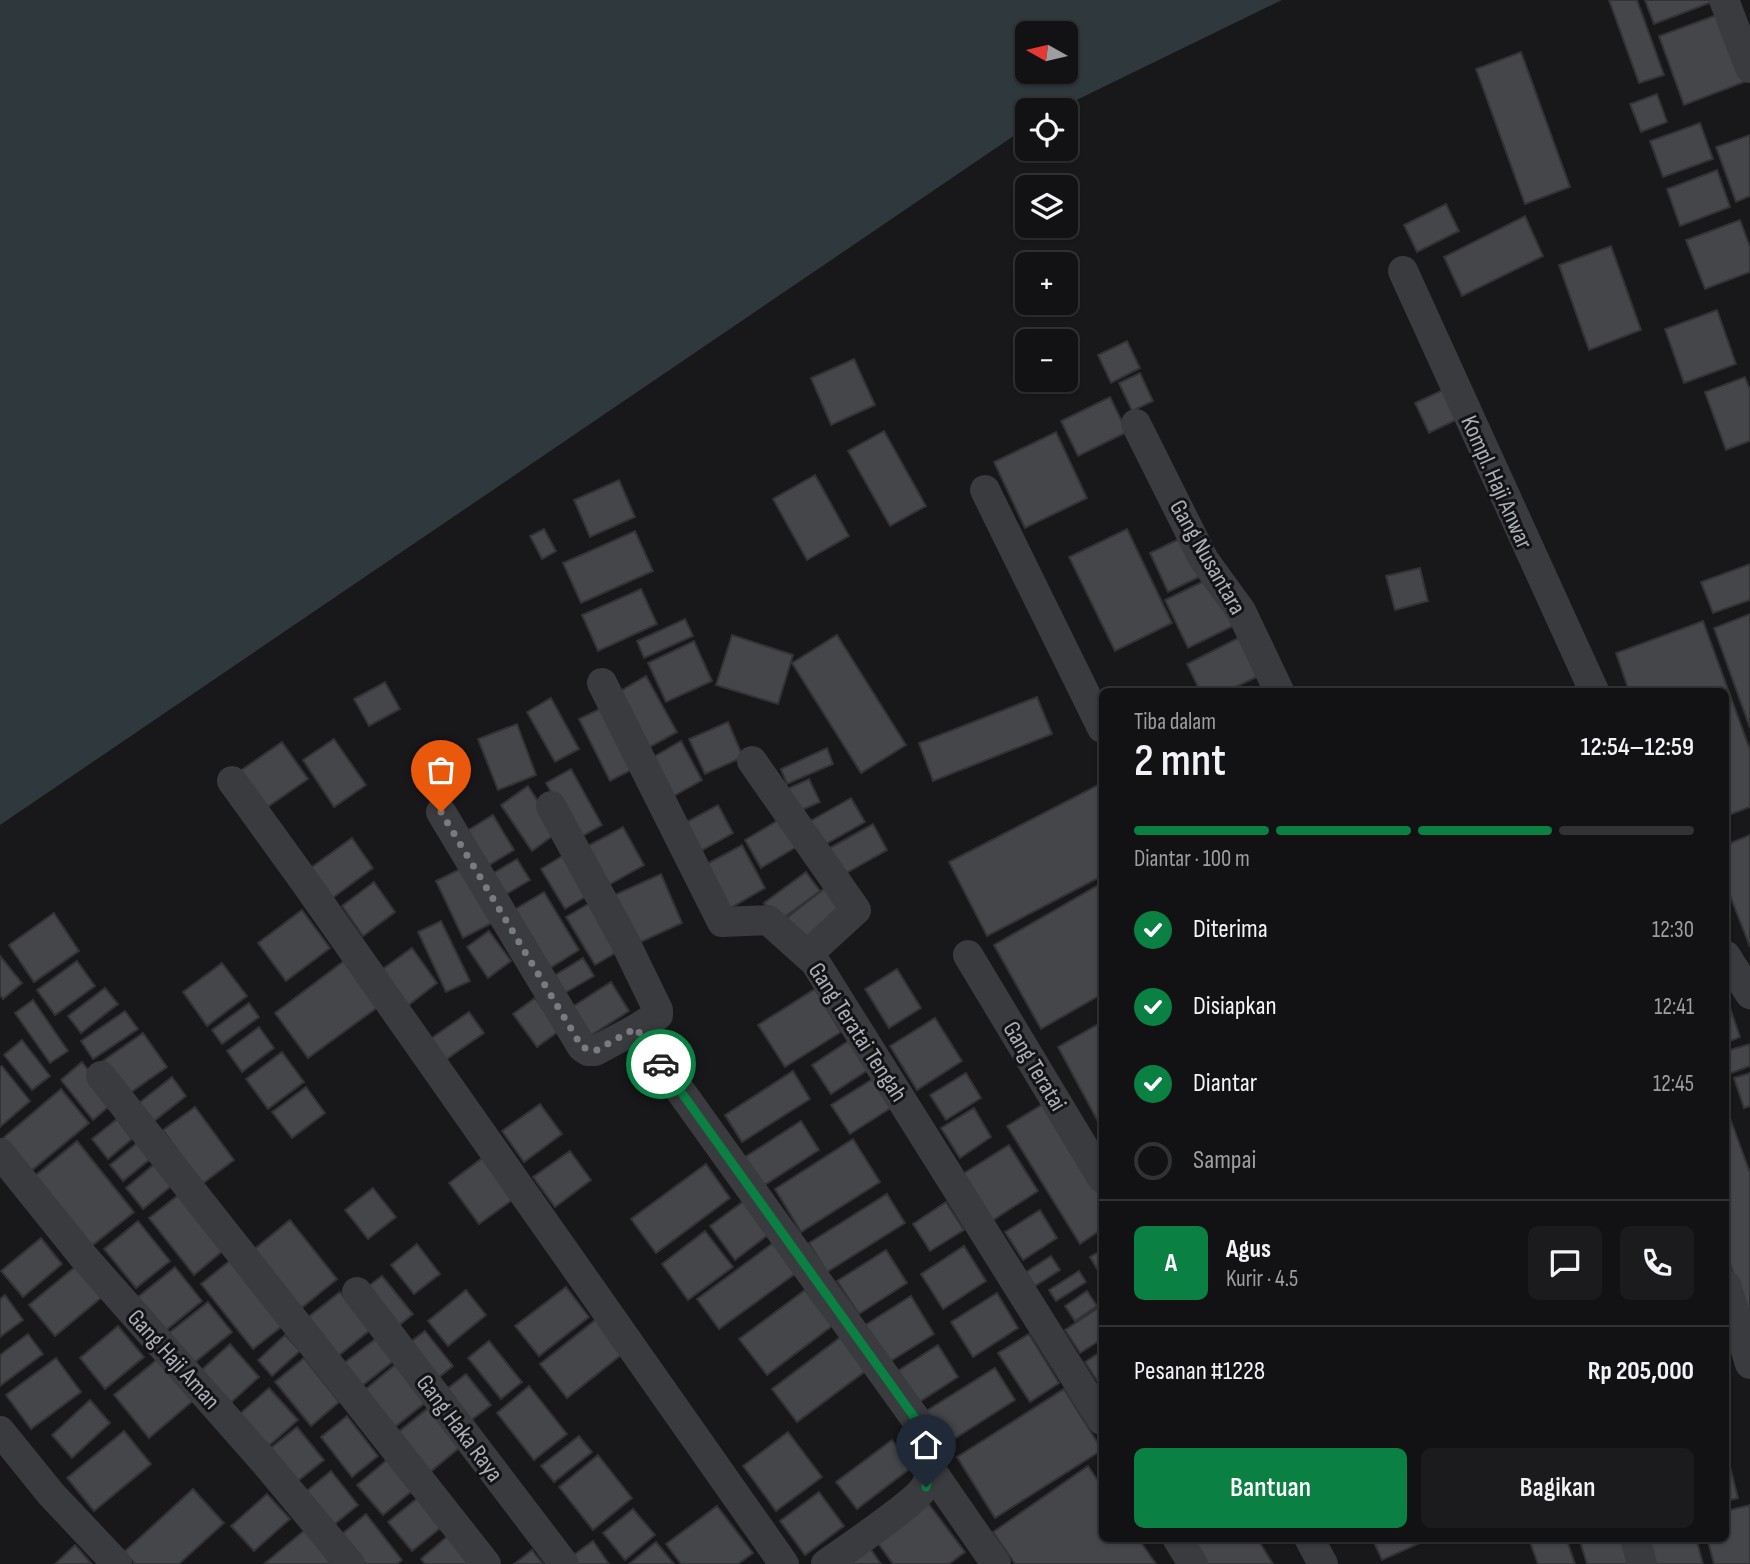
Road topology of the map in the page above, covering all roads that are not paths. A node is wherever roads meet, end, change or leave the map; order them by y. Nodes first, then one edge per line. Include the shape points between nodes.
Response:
1 (1724, 0) edge
2 (1750, 68) edge
3 (1403, 271) dead end
4 (1136, 424) dead end
5 (985, 490) dead end
6 (602, 683) dead end
7 (1278, 688) edge
8 (1593, 688) edge
9 (1099, 722) edge
10 (752, 761) dead end
11 (232, 781) dead end
12 (551, 806) dead end
13 (441, 812) dead end
14 (807, 955) junction
15 (968, 955) dead end
16 (1729, 961) edge
17 (1750, 993) edge
18 (636, 1028) junction
19 (100, 1076) dead end
20 (0, 1153) edge
21 (1099, 1173) edge
22 (357, 1292) dead end
23 (1729, 1295) edge
24 (1750, 1364) edge
25 (1099, 1415) edge
26 (0, 1432) edge
27 (931, 1470) junction
28 (1179, 1542) edge
29 (1311, 1542) edge
30 (1636, 1542) edge
31 (117, 1564) edge
32 (350, 1564) edge
33 (485, 1564) edge
34 (564, 1564) edge
35 (784, 1564) edge
36 (826, 1564) edge
37 (996, 1564) edge
38 (1193, 1564) edge
39 (1323, 1564) edge
40 (1642, 1564) edge

1 - 2 street
3 - 8 street, Kompl. Haji Anwar
4 - 7 street, Gang Nusantara via 1204,560 1241,611
5 - 9 street
6 - 14 street, Gang Teratai Tengah via 722,922 768,920
10 - 14 street via 856,911
11 - 35 street
12 - 18 street via 658,1010 658,1015
13 - 18 street via 582,1047 595,1051
14 - 25 street, Gang Teratai Tengah
15 - 21 street, Gang Teratai
16 - 17 street
18 - 27 street via 920,1425 929,1447
19 - 33 street
20 - 32 street, Gang Haji Aman via 82,1255
22 - 34 street, Gang Haka Raya
23 - 24 street
26 - 31 street
27 - 36 street via 926,1487
27 - 37 street
28 - 38 street
29 - 39 street
30 - 40 street

